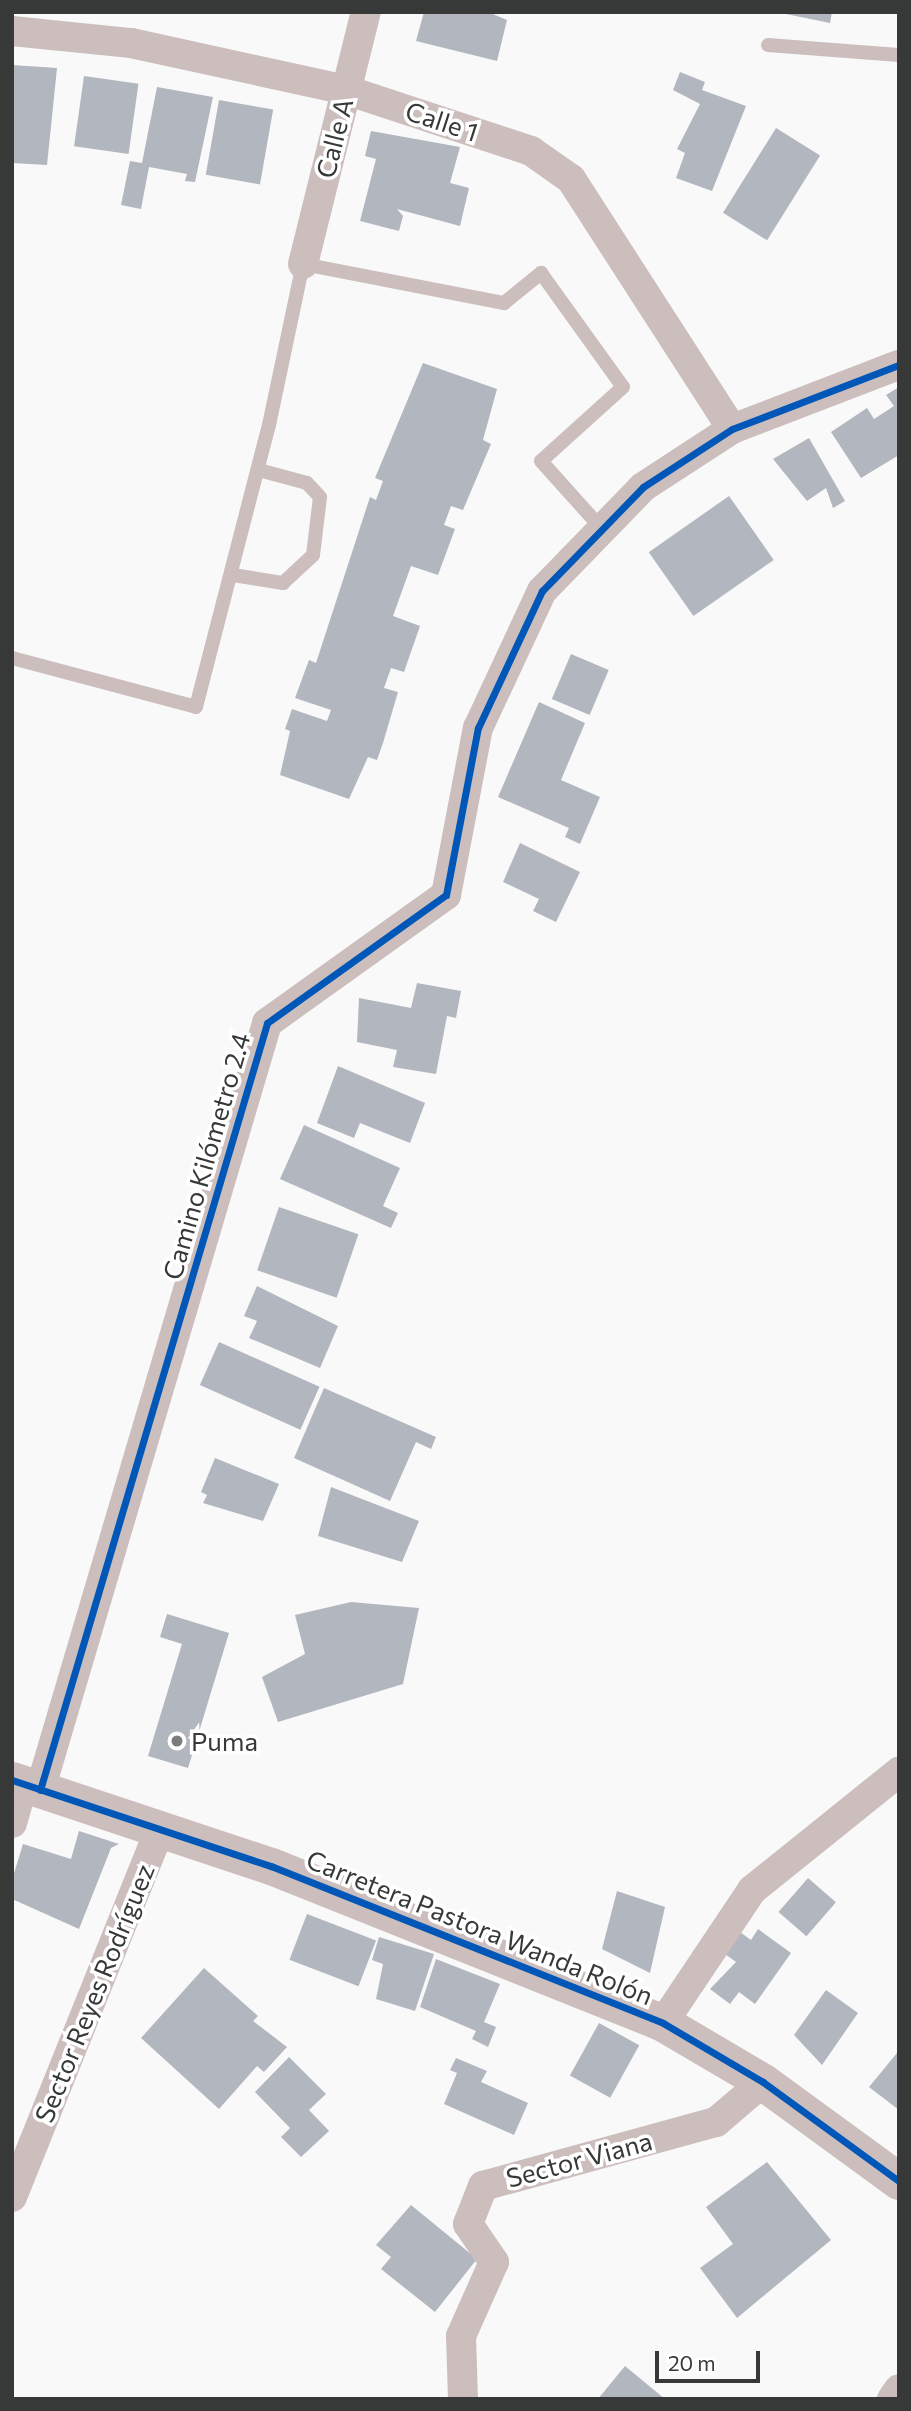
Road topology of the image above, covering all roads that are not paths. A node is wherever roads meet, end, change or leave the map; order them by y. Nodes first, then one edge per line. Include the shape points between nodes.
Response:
1 (366, 12) edge
2 (12, 32) edge
3 (768, 45) dead end
4 (899, 55) edge
5 (346, 90) junction
6 (303, 264) junction
7 (899, 365) edge
8 (732, 429) junction
9 (259, 470) junction
10 (602, 529) junction
11 (233, 575) junction
12 (12, 658) edge
13 (899, 1773) edge
14 (25, 1785) edge
15 (12, 1823) edge
16 (160, 1828) junction
17 (663, 2023) junction
18 (763, 2082) junction
19 (899, 2181) edge
20 (12, 2197) edge
21 (899, 2389) edge
22 (463, 2399) edge
23 (892, 2399) edge

1 - 5 street, Calle A
2 - 5 street, Calle 1 via 131,43
3 - 4 lane
5 - 6 street, Calle A
5 - 8 street, Calle 1 via 531,151 571,179
6 - 9 lane
6 - 10 lane via 504,303 541,274 623,387 541,461
7 - 8 street, Camino Kilómetro 2.4
8 - 10 street, Camino Kilómetro 2.4 via 643,487
9 - 11 lane
9 - 11 lane via 307,483 320,497 313,555 284,583
10 - 14 street, Camino Kilómetro 2.4 via 542,591 478,728 446,895 267,1023
11 - 12 lane via 196,707
13 - 17 street via 752,1890
14 - 15 street, Camino Kilómetro 2.4
14 - 16 street, Carretera Pastora Wanda Rolón
16 - 17 street, Carretera Pastora Wanda Rolón
16 - 20 street, Sector Reyes Rodríguez
17 - 18 street, Carretera Pastora Wanda Rolón
18 - 19 street, Carretera Pastora Wanda Rolón
18 - 22 street, Sector Viana via 716,2122 483,2186 468,2224 494,2262 461,2336
21 - 23 street

